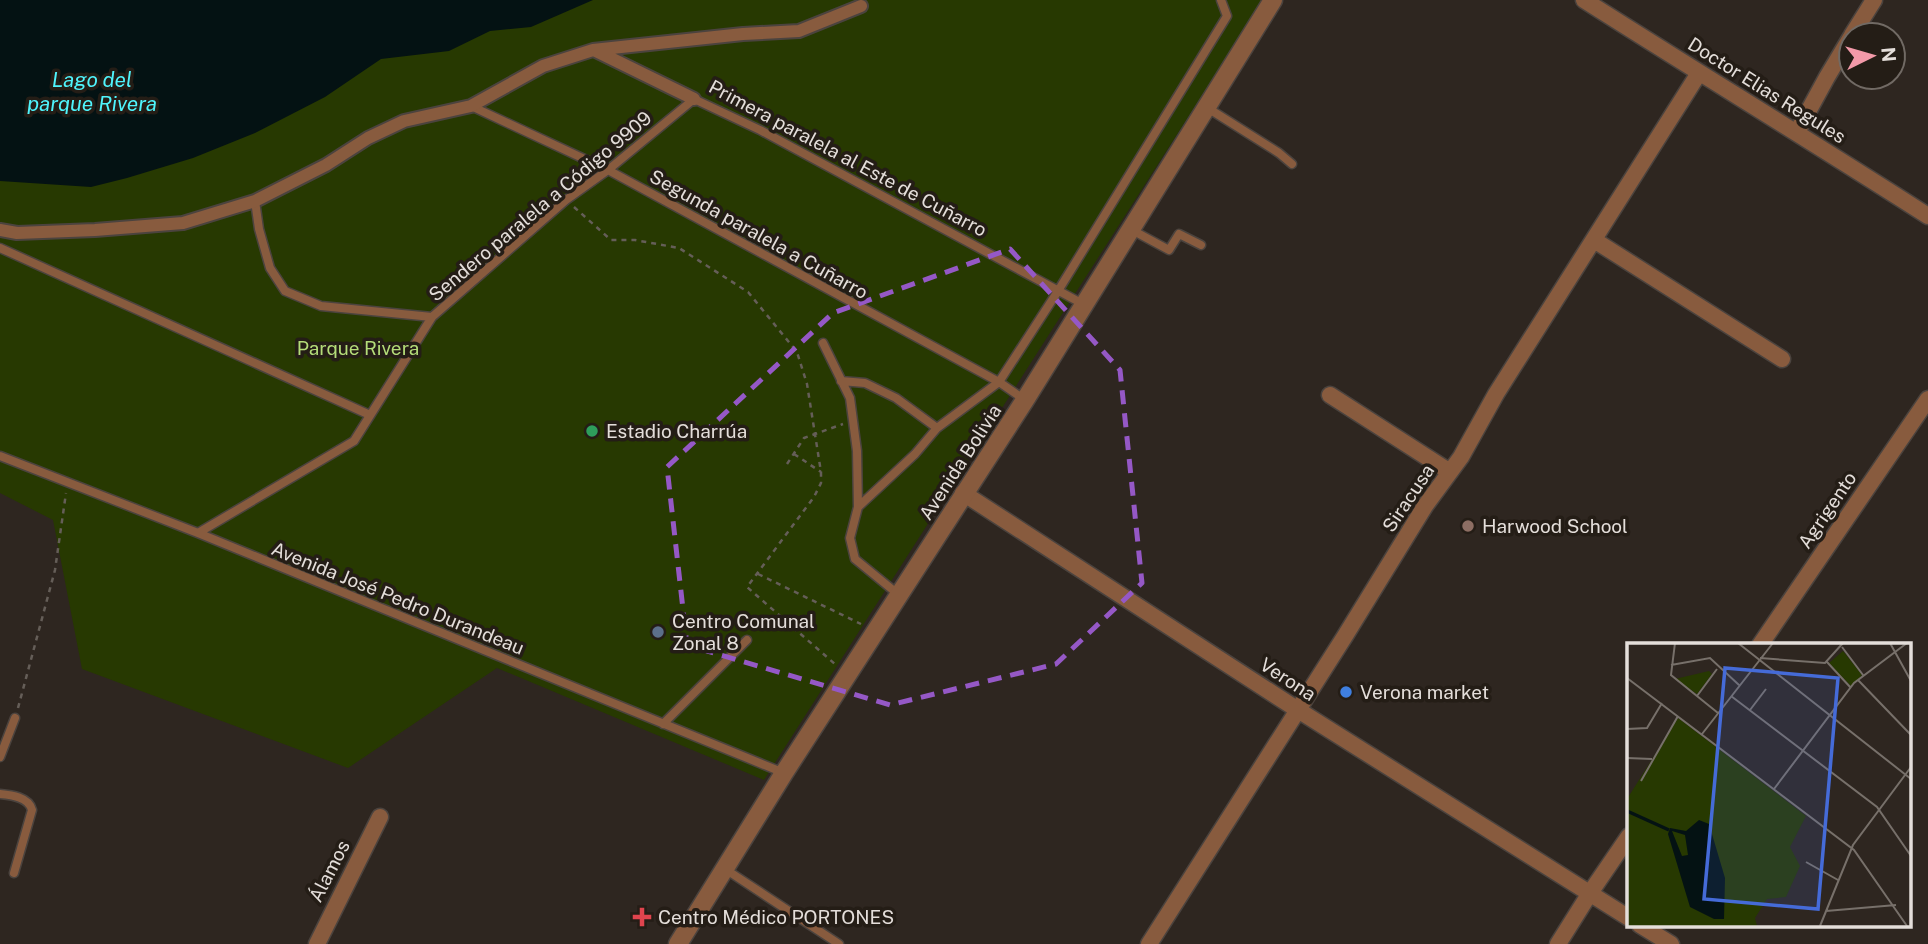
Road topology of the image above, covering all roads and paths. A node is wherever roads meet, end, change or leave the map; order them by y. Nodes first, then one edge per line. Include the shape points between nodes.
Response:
1 (1221, 0) edge
2 (1273, 0) edge
3 (1584, 0) edge
4 (1874, 0) edge
5 (866, 3) edge
6 (1861, 21) edge
7 (593, 50) junction
8 (1837, 61) edge
9 (1699, 73) junction
10 (694, 99) junction
11 (471, 106) junction
12 (1206, 107) junction
13 (1797, 132) junction
14 (1292, 164) dead end
15 (608, 170) junction
16 (566, 200) junction
17 (255, 201) junction
18 (1928, 216) edge
19 (1130, 229) junction
20 (0, 230) edge
21 (1594, 240) junction
22 (1201, 245) dead end
23 (0, 248) edge
24 (1058, 291) junction
25 (1083, 304) junction
26 (432, 317) junction
27 (823, 343) dead end
28 (1782, 359) dead end
29 (841, 381) junction
30 (999, 382) junction
31 (1330, 395) dead end
32 (1928, 399) edge
33 (1025, 400) junction
34 (370, 415) junction
35 (853, 421) junction
36 (937, 428) junction
37 (815, 433) junction
38 (794, 454) junction
39 (0, 456) edge
40 (788, 464) dead end
41 (821, 472) junction
42 (1450, 472) junction
43 (67, 483) junction
44 (963, 494) junction
45 (858, 507) junction
46 (198, 533) junction
47 (758, 573) junction
48 (899, 595) junction
49 (875, 631) junction
50 (747, 640) dead end
51 (1761, 643) edge
52 (847, 675) junction
53 (1298, 710) junction
54 (15, 718) joint
55 (663, 724) junction
56 (0, 757) edge
57 (784, 773) junction
58 (0, 794) edge
59 (380, 817) dead end
60 (1627, 839) edge
61 (725, 869) junction
62 (14, 873) dead end
63 (1590, 893) junction
64 (1627, 917) edge
65 (1642, 926) edge
66 (317, 944) edge
67 (678, 944) edge
68 (839, 944) edge
69 (1149, 944) edge
70 (1558, 944) edge
71 (1671, 944) edge

1 - 24 lane via 1227,16
2 - 12 street, Avenida Bolivia
3 - 9 street, Doctor Elias Regules
4 - 6 street
5 - 7 street via 799,31
7 - 10 street, Primera paralela al Este de Cuñarro
7 - 11 street via 543,66
8 - 13 street
9 - 13 street, Doctor Elias Regules
9 - 21 street, Siracusa
10 - 15 lane, Sendero paralela a Código 9909
10 - 24 lane, Primera paralela al Este de Cuñarro
11 - 15 lane, Segunda paralela a Cuñarro
11 - 17 street via 404,121
12 - 14 lane
12 - 19 street, Avenida Bolivia
13 - 18 street, Doctor Elias Regules
15 - 16 lane, Sendero paralela a Código 9909
15 - 30 lane, Segunda paralela a Cuñarro
16 - 26 lane, Sendero paralela a Código 9909
16 - 37 path via 611,240 679,248 748,292 797,352
17 - 20 street via 183,223 17,233
17 - 26 lane via 270,268 285,291 321,306
19 - 22 lane via 1169,250 1179,234
19 - 25 street, Avenida Bolivia
21 - 28 street
21 - 42 street, Siracusa
23 - 34 lane
24 - 25 lane, Primera paralela al Este de Cuñarro
24 - 30 lane
25 - 33 street, Avenida Bolivia
26 - 34 lane, Sendero paralela a Código 9909
27 - 29 lane
29 - 35 lane via 850,398
29 - 36 lane via 865,383 896,398
30 - 33 lane, Segunda paralela a Cuñarro
30 - 36 lane
31 - 42 street
32 - 51 street, Agrigento
33 - 44 street, Avenida Bolivia
34 - 46 lane, Sendero paralela a Código 9909 via 354,441
35 - 37 path
35 - 45 lane
36 - 45 lane
37 - 38 path via 804,438
37 - 41 path
38 - 40 path
38 - 41 path
39 - 43 lane, Avenida José Pedro Durandeau
41 - 47 path via 819,490
42 - 53 street, Siracusa
43 - 46 lane, Avenida José Pedro Durandeau
43 - 54 path via 55,570
44 - 48 street, Avenida Bolivia
44 - 53 street, Verona
45 - 48 lane via 850,538 855,559
46 - 55 lane, Avenida José Pedro Durandeau
47 - 49 path
47 - 52 path via 747,587
48 - 49 street, Avenida Bolivia
49 - 52 street, Avenida Bolivia
50 - 55 lane
52 - 57 street, Avenida Bolivia
53 - 63 street, Verona
53 - 69 street, Siracusa
54 - 56 lane
55 - 57 lane, Avenida José Pedro Durandeau
57 - 61 street, Avenida Bolivia
58 - 62 lane via 31,804
59 - 66 street, Álamos
60 - 63 street
61 - 67 street, Avenida Bolivia
61 - 68 lane
63 - 64 street, Verona
63 - 70 street
65 - 71 street

